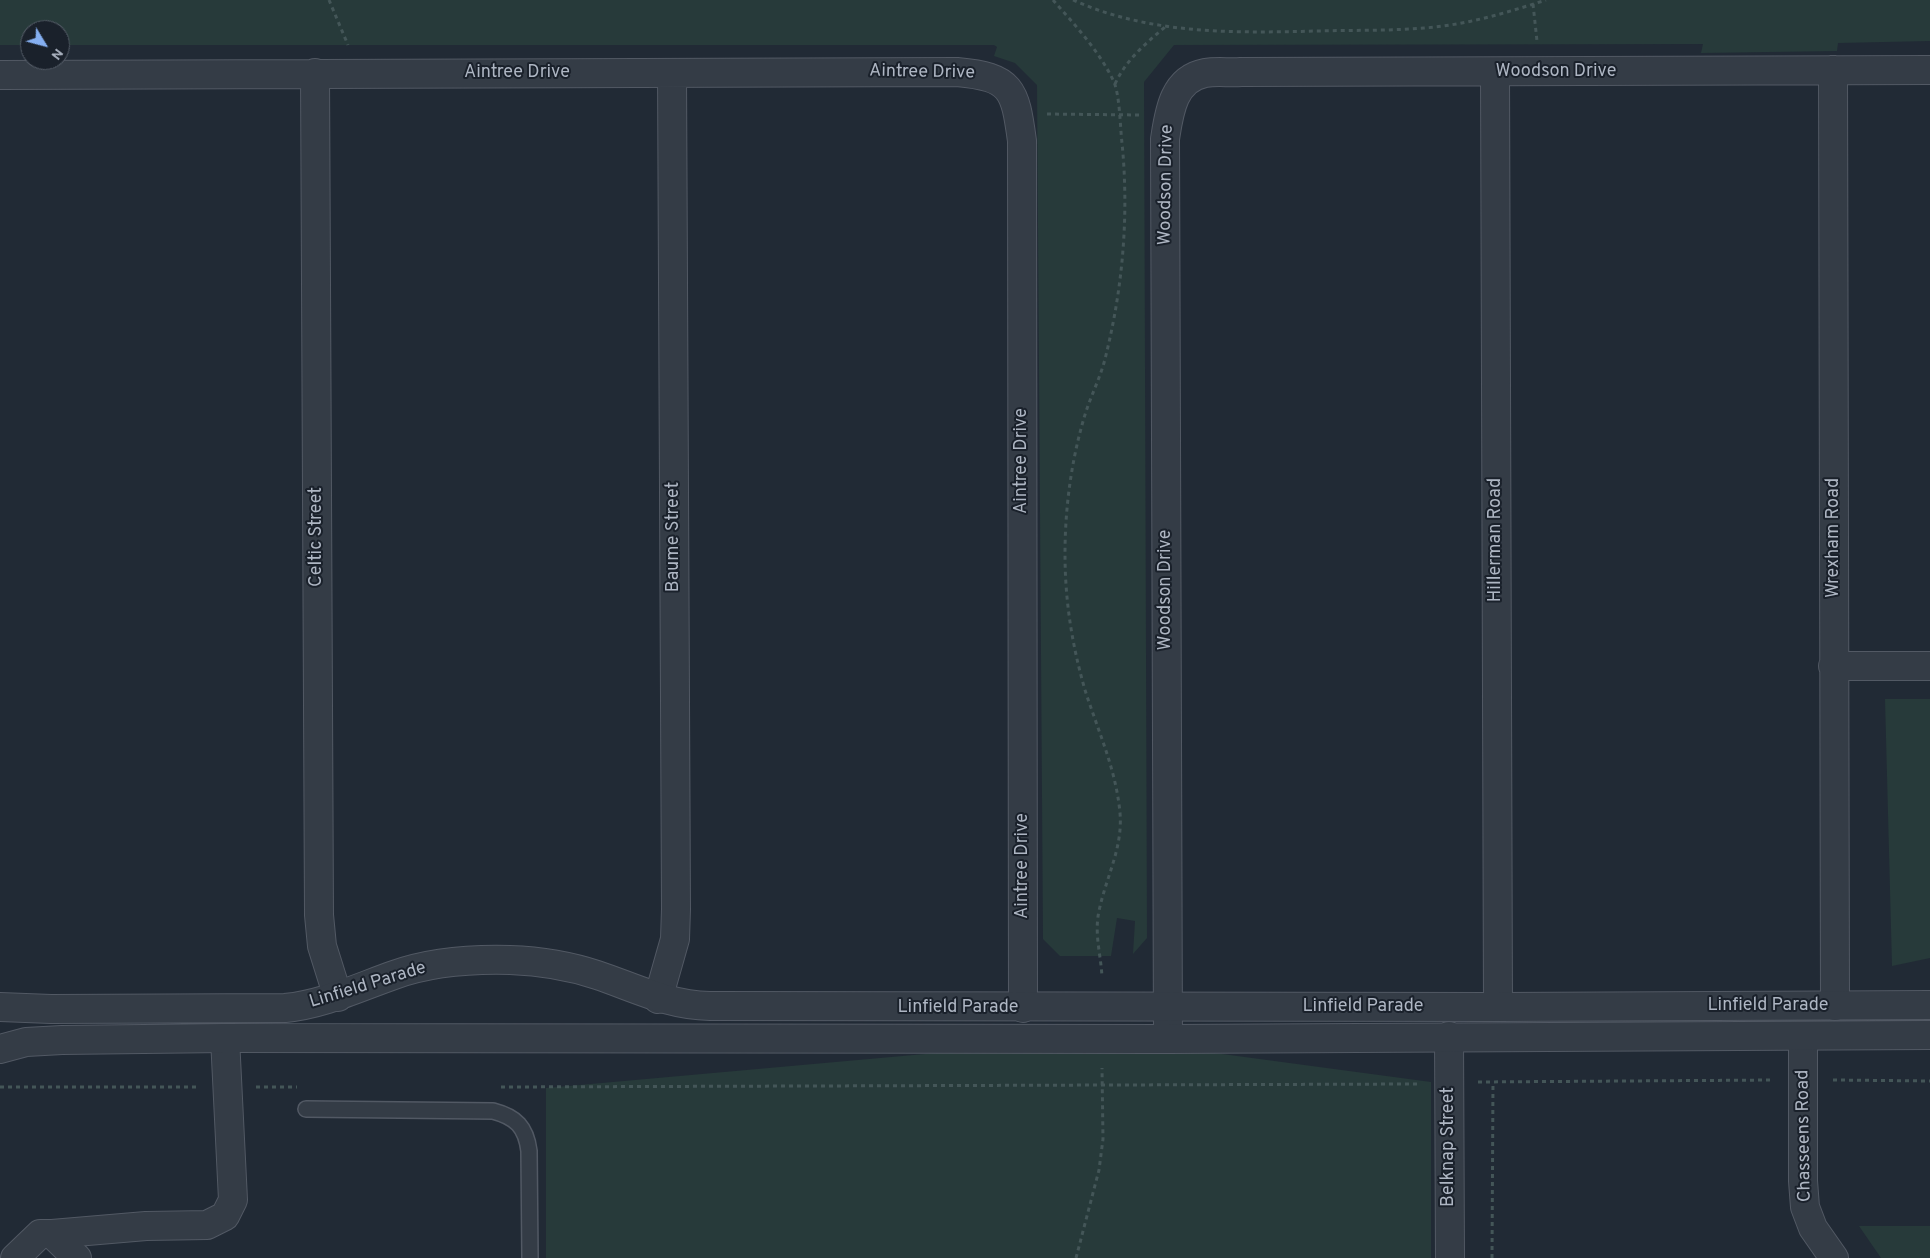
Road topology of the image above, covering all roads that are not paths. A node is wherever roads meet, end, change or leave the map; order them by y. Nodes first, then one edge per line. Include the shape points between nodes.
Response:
1 (1833, 70) junction
2 (1930, 70) edge
3 (1494, 72) junction
4 (315, 73) junction
5 (672, 73) junction
6 (0, 75) edge
7 (1834, 666) junction
8 (1930, 666) edge
9 (338, 997) junction
10 (658, 999) junction
11 (1930, 1005) edge
12 (1167, 1006) junction
13 (1835, 1006) junction
14 (0, 1007) edge
15 (1023, 1008) junction
16 (1498, 1008) junction
17 (1930, 1035) edge
18 (1449, 1036) junction
19 (1803, 1036) junction
20 (225, 1038) junction
21 (1168, 1038) junction
22 (0, 1048) edge
23 (306, 1109) dead end
24 (52, 1234) junction
25 (15, 1258) edge
26 (77, 1258) edge
27 (530, 1258) edge
28 (1450, 1258) edge
29 (1834, 1258) edge

1 - 2 street, Woodson Drive
1 - 3 street, Woodson Drive
1 - 7 street, Wrexham Road
3 - 12 street, Woodson Drive via 1205,73 1182,86 1168,113 1165,139
3 - 16 street, Hillerman Road
4 - 5 street, Aintree Drive
4 - 6 street, Aintree Drive
4 - 9 street, Celtic Street via 318,915 322,946
5 - 10 street, Baume Street via 676,910 675,939
5 - 15 street, Aintree Drive via 957,72 993,77 1007,88 1015,101 1022,141
7 - 8 street
7 - 13 street, Wrexham Road
9 - 10 street, Linfield Parade via 425,967 511,960 575,969
9 - 14 street, Linfield Parade via 304,1006 276,1008
10 - 15 street, Linfield Parade via 718,1007
11 - 13 street, Linfield Parade
12 - 15 street, Linfield Parade
12 - 16 street, Linfield Parade
12 - 21 street, Woodson Drive
13 - 16 street, Linfield Parade
17 - 19 street, Linfield Parade
18 - 19 street, Linfield Parade
18 - 21 street, Linfield Parade
18 - 28 street, Belknap Street
19 - 29 street, Chasseens Road via 1805,1207 1814,1228
20 - 21 street, Linfield Parade
20 - 22 street, Linfield Parade via 62,1040 26,1042
20 - 24 street via 233,1200 225,1216 207,1225 146,1226
23 - 27 lane via 484,1110 515,1119 527,1136 529,1151
24 - 25 street via 40,1234
24 - 26 street

